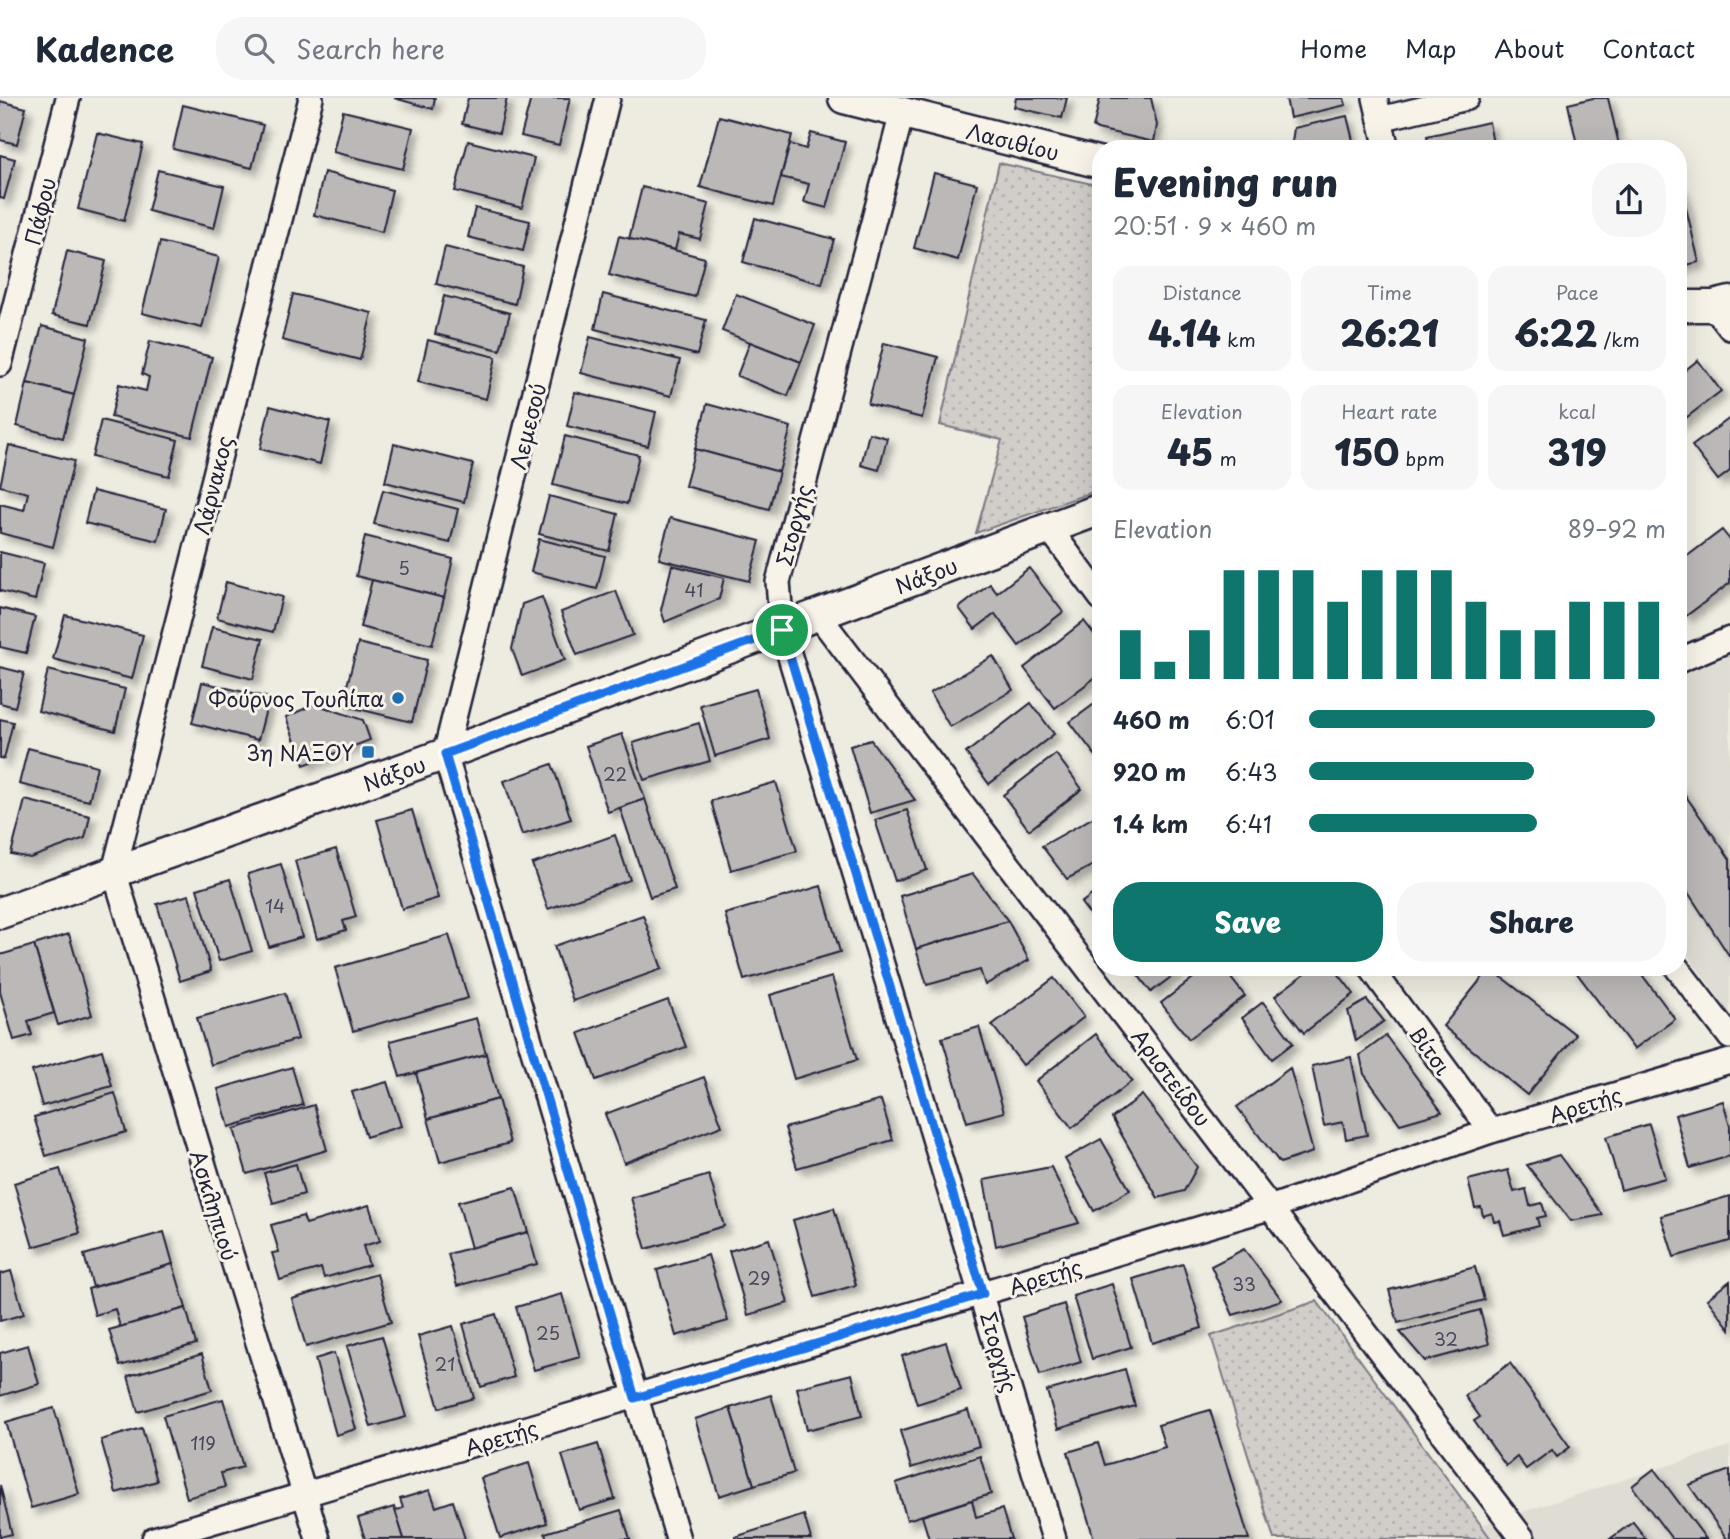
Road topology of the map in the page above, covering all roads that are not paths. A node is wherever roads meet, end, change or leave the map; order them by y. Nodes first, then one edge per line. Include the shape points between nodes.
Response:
1 (68, 98) edge
2 (311, 98) edge
3 (608, 98) edge
4 (844, 98) edge
5 (1467, 98) edge
6 (1378, 108) edge
7 (902, 113) junction
8 (1385, 140) edge
9 (1092, 161) edge
10 (1687, 307) edge
11 (1726, 312) edge
12 (0, 364) edge
13 (1092, 512) edge
14 (1049, 528) junction
15 (1092, 586) edge
16 (819, 616) junction
17 (782, 630) junction
18 (1730, 639) edge
19 (1687, 657) edge
20 (445, 754) junction
21 (114, 871) junction
22 (0, 913) edge
23 (1092, 972) edge
24 (1095, 976) edge
25 (1377, 976) edge
26 (1683, 976) edge
27 (1730, 1037) edge
28 (1730, 1061) edge
29 (1491, 1132) junction
30 (1272, 1207) junction
31 (983, 1294) junction
32 (635, 1398) junction
33 (304, 1496) junction
34 (154, 1539) edge
35 (317, 1539) edge
36 (678, 1539) edge
37 (1054, 1539) edge
38 (1523, 1539) edge

1 - 12 street, Πάφου
2 - 21 street, Λάρνακος
3 - 20 street, Λεμεσού
4 - 7 street, Λασιθίου
5 - 6 street
6 - 8 street
7 - 9 street, Λασιθίου
7 - 17 street, Στοργής via 778,582
10 - 11 street
13 - 14 street, Νάξου
14 - 15 street
14 - 16 street, Νάξου
16 - 17 street, Νάξου
16 - 23 street, Αριστείδου
17 - 20 street, Νάξου
17 - 31 street, Στοργής
18 - 19 street
20 - 21 street, Νάξου
20 - 32 street
21 - 22 street, Νάξου
21 - 33 street, Ασκληπιού
24 - 30 street, Αριστείδου
25 - 29 street, Βίτσι
26 - 27 street
28 - 29 street, Αρετής
29 - 30 street, Αρετής
30 - 31 street, Αρετής
30 - 38 street, Αριστείδου
31 - 32 street, Αρετής
31 - 37 street, Στοργής
32 - 33 street, Αρετής
32 - 36 street
33 - 34 street, Αρετής
33 - 35 street, Ασκληπιού

